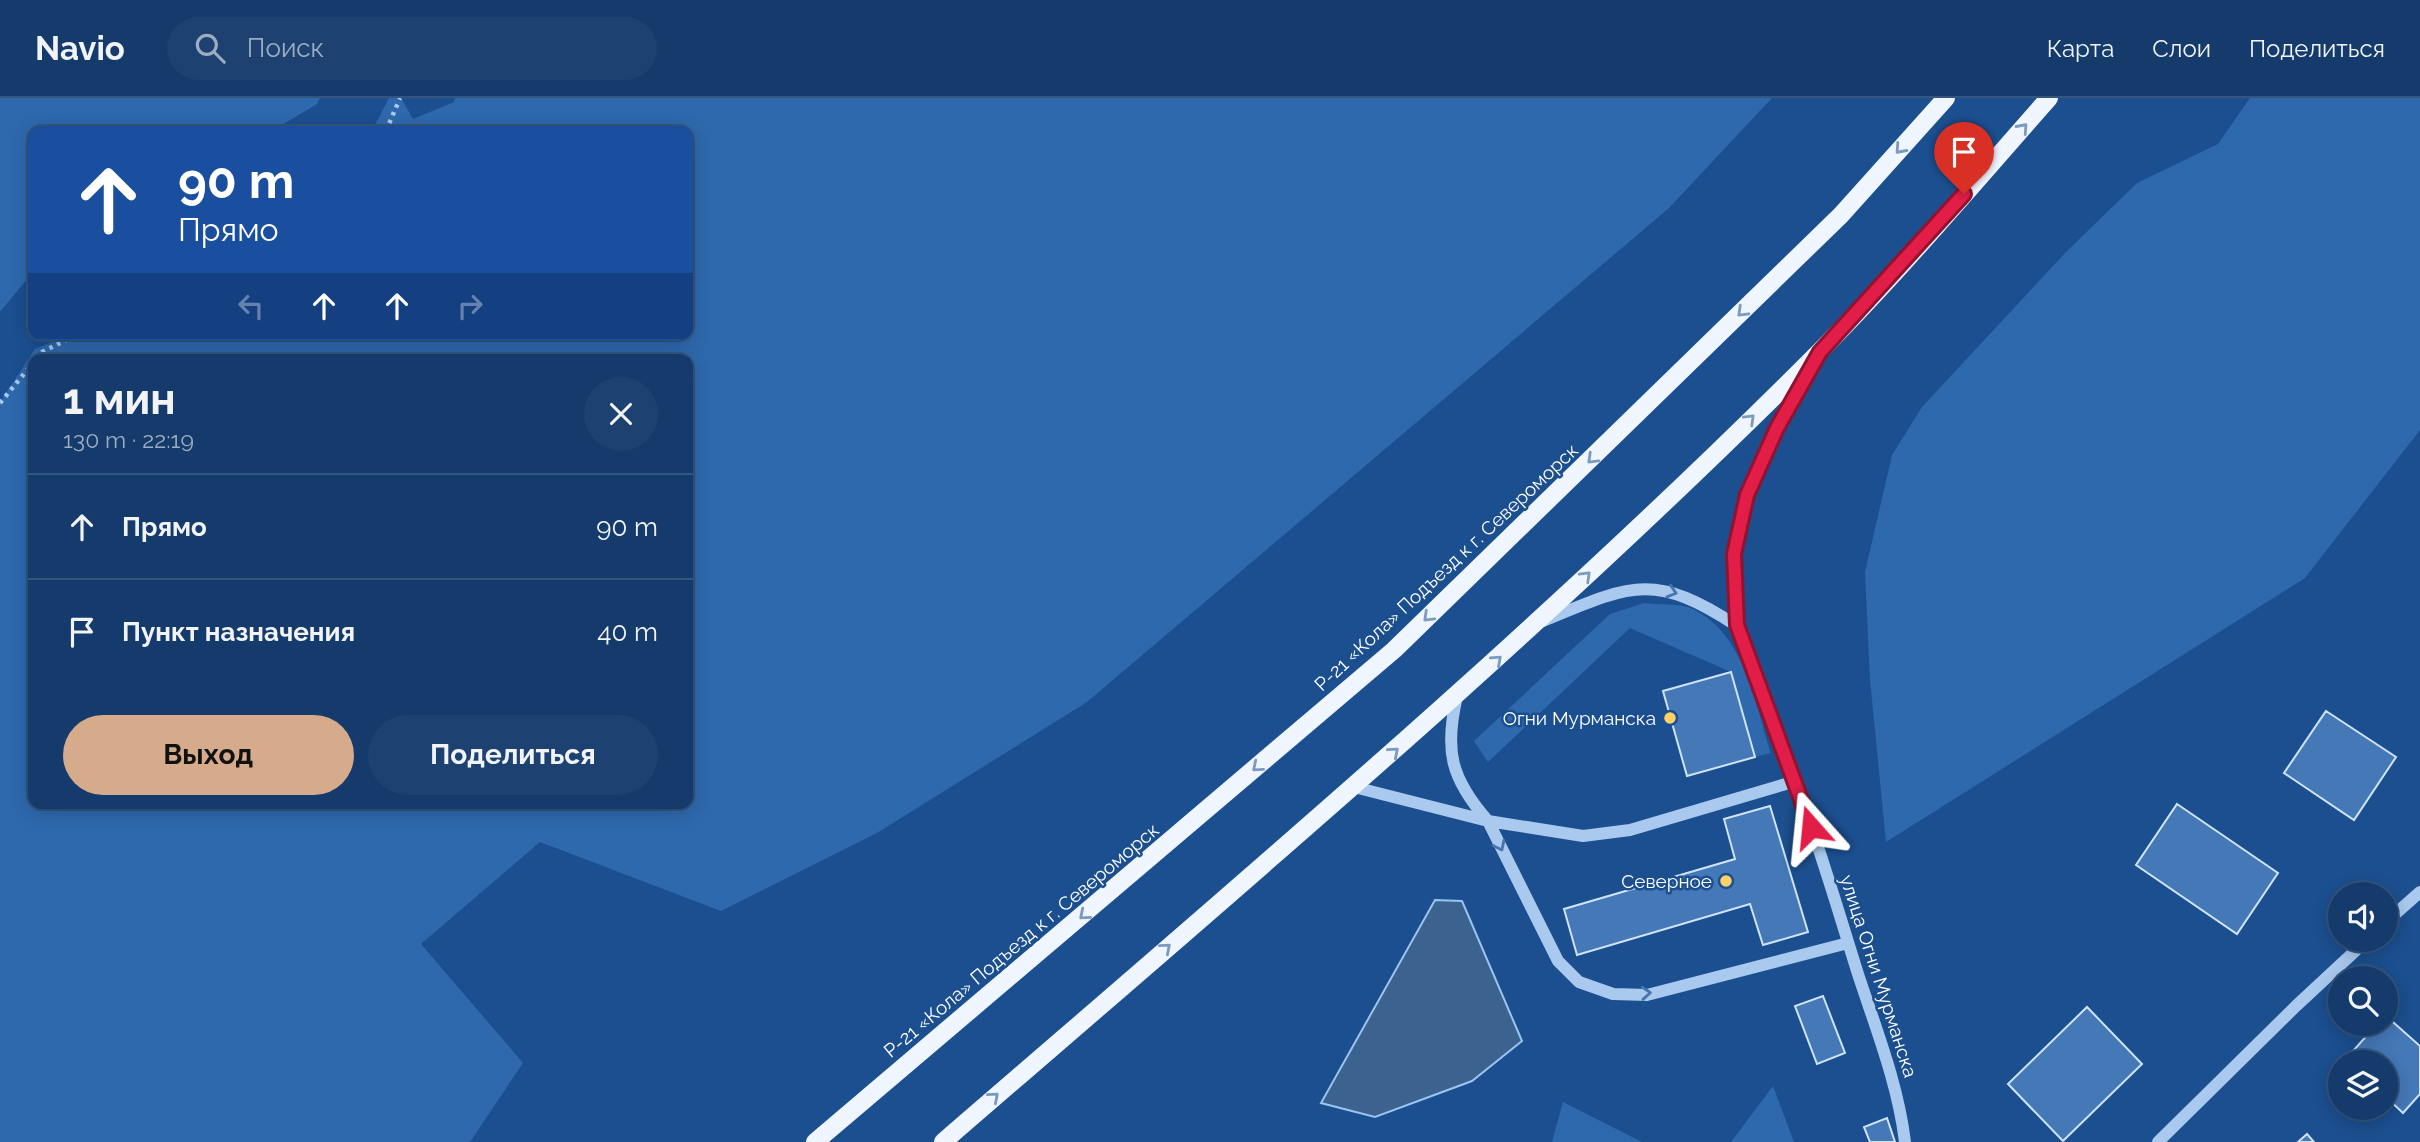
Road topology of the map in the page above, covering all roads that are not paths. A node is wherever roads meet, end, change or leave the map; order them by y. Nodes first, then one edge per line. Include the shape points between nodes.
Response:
1 (1946, 98) edge
2 (2049, 98) edge
3 (1820, 352) junction
4 (1537, 623) junction
5 (1737, 625) junction
6 (1457, 696) junction
7 (1796, 781) junction
8 (1354, 787) junction
9 (1488, 821) junction
10 (2420, 892) edge
11 (2398, 911) edge
12 (1848, 943) junction
13 (2354, 952) edge
14 (816, 1142) edge
15 (943, 1142) edge
16 (1905, 1142) edge
17 (2158, 1142) edge

1 -> 14 main road, Р-21 «Кола» Подъезд к г. Североморск via 1842,215 1394,650
3 -> 2 main road
4 -> 3 main road
3 - 5 street, улица Огни Мурманска via 1777,428 1747,495 1734,554
4 -> 5 street via 1613,592 1658,588 1699,600
6 -> 4 main road
5 - 7 street, улица Огни Мурманска
8 -> 6 main road
6 - 9 street via 1449,730 1452,763 1465,795
7 - 9 street via 1630,830 1584,836
7 - 12 street, улица Огни Мурманска
8 - 9 street
15 -> 8 main road
9 -> 12 street via 1558,961 1579,982 1613,993 1647,995
10 - 11 street
12 - 16 street, улица Огни Мурманска via 1901,1107
13 - 17 street

